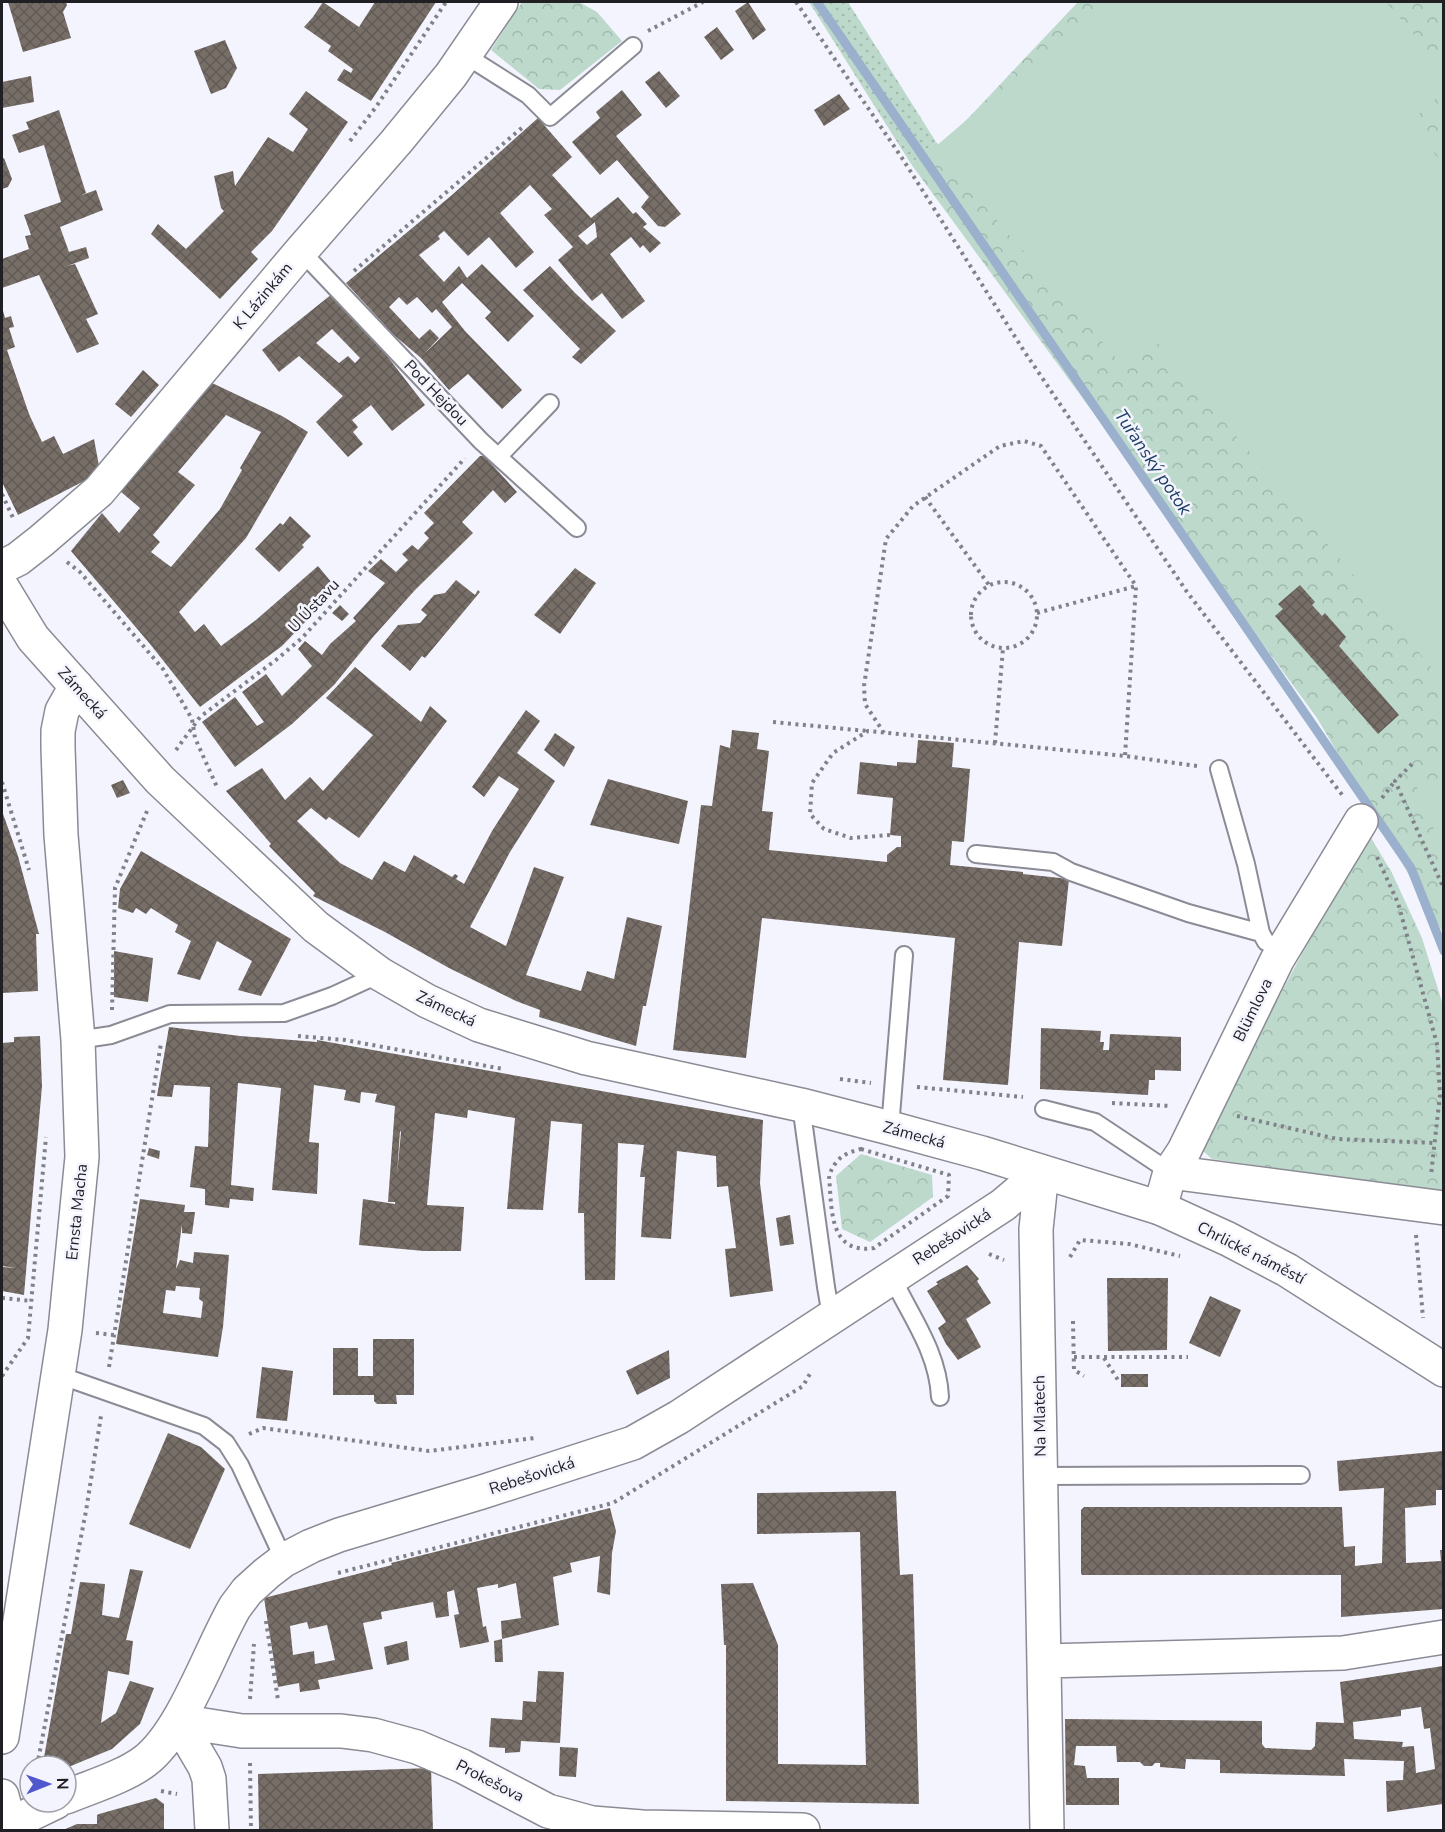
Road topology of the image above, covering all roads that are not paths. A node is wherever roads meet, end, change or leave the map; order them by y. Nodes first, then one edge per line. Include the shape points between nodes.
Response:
1 (501, 2) edge
2 (633, 46) road end
3 (465, 55) junction
4 (301, 251) junction
5 (550, 403) dead end
6 (499, 456) junction
7 (577, 528) dead end
8 (2, 567) edge
9 (2, 587) edge
10 (76, 686) junction
11 (1219, 769) road end
12 (1370, 812) road end
13 (976, 854) dead end
14 (1269, 947) junction
15 (904, 956) dead end
16 (380, 974) junction
17 (78, 1040) junction
18 (1039, 1103) road end
19 (801, 1105) junction
20 (890, 1128) junction
21 (1042, 1172) junction
22 (1170, 1172) junction
23 (1438, 1198) edge
24 (1160, 1208) junction
25 (892, 1277) junction
26 (831, 1316) junction
27 (1443, 1370) edge
28 (58, 1377) junction
29 (940, 1397) dead end
30 (1301, 1475) dead end
31 (1041, 1476) junction
32 (272, 1570) junction
33 (1443, 1637) edge
34 (1045, 1661) junction
35 (177, 1721) junction
36 (2, 1737) edge
37 (78, 1792) edge
38 (23, 1814) edge
39 (6, 1820) edge
40 (212, 1827) edge
41 (803, 1830) edge
42 (1047, 1830) edge

1 - 3 street, K Lázinkám
2 - 3 lane via 550,117 528,95
3 - 4 street, K Lázinkám
4 - 6 lane, Pod Hejdou
4 - 8 street, K Lázinkám via 99,491 18,559
5 - 6 lane
6 - 7 lane, Pod Hejdou
9 - 10 street, Zámecká via 33,638
10 - 16 street, Zámecká via 160,780 316,927
10 - 17 street, Ernsta Macha via 62,711 58,748
11 - 14 lane
12 - 14 street, Blümlova
13 - 14 lane via 1053,862
14 - 22 street, Blümlova via 1185,1151
15 - 20 lane
16 - 17 lane via 284,1012 170,1014 111,1035
16 - 19 street, Zámecká via 427,1001 490,1028 586,1058
17 - 28 street, Ernsta Macha via 82,1157
18 - 22 lane via 1095,1122
19 - 20 street, Zámecká
19 - 26 lane
20 - 21 street, Zámecká
21 - 24 street, Chrlické náměstí
21 - 25 street, Rebešovická via 1003,1205
21 - 31 street, Na Mlatech via 1036,1229
22 - 23 street
22 - 24 street, Blümlova
24 - 27 street, Chrlické náměstí via 1287,1270
25 - 26 street, Rebešovická
25 - 29 lane via 929,1347 938,1370
26 - 32 street, Rebešovická via 633,1443 339,1535
28 - 32 lane via 204,1426 226,1443 240,1465
28 - 36 street, Ernsta Macha
30 - 31 lane
31 - 34 street, Na Mlatech
32 - 35 street, Rebešovická via 247,1591 231,1614
33 - 34 street via 1343,1653
34 - 42 street, Na Mlatech
35 - 37 street, Rebešovická via 147,1760
35 - 40 street via 209,1779
35 - 41 street, Prokešova via 249,1730 373,1734 462,1766 548,1811 592,1824
38 - 39 street

